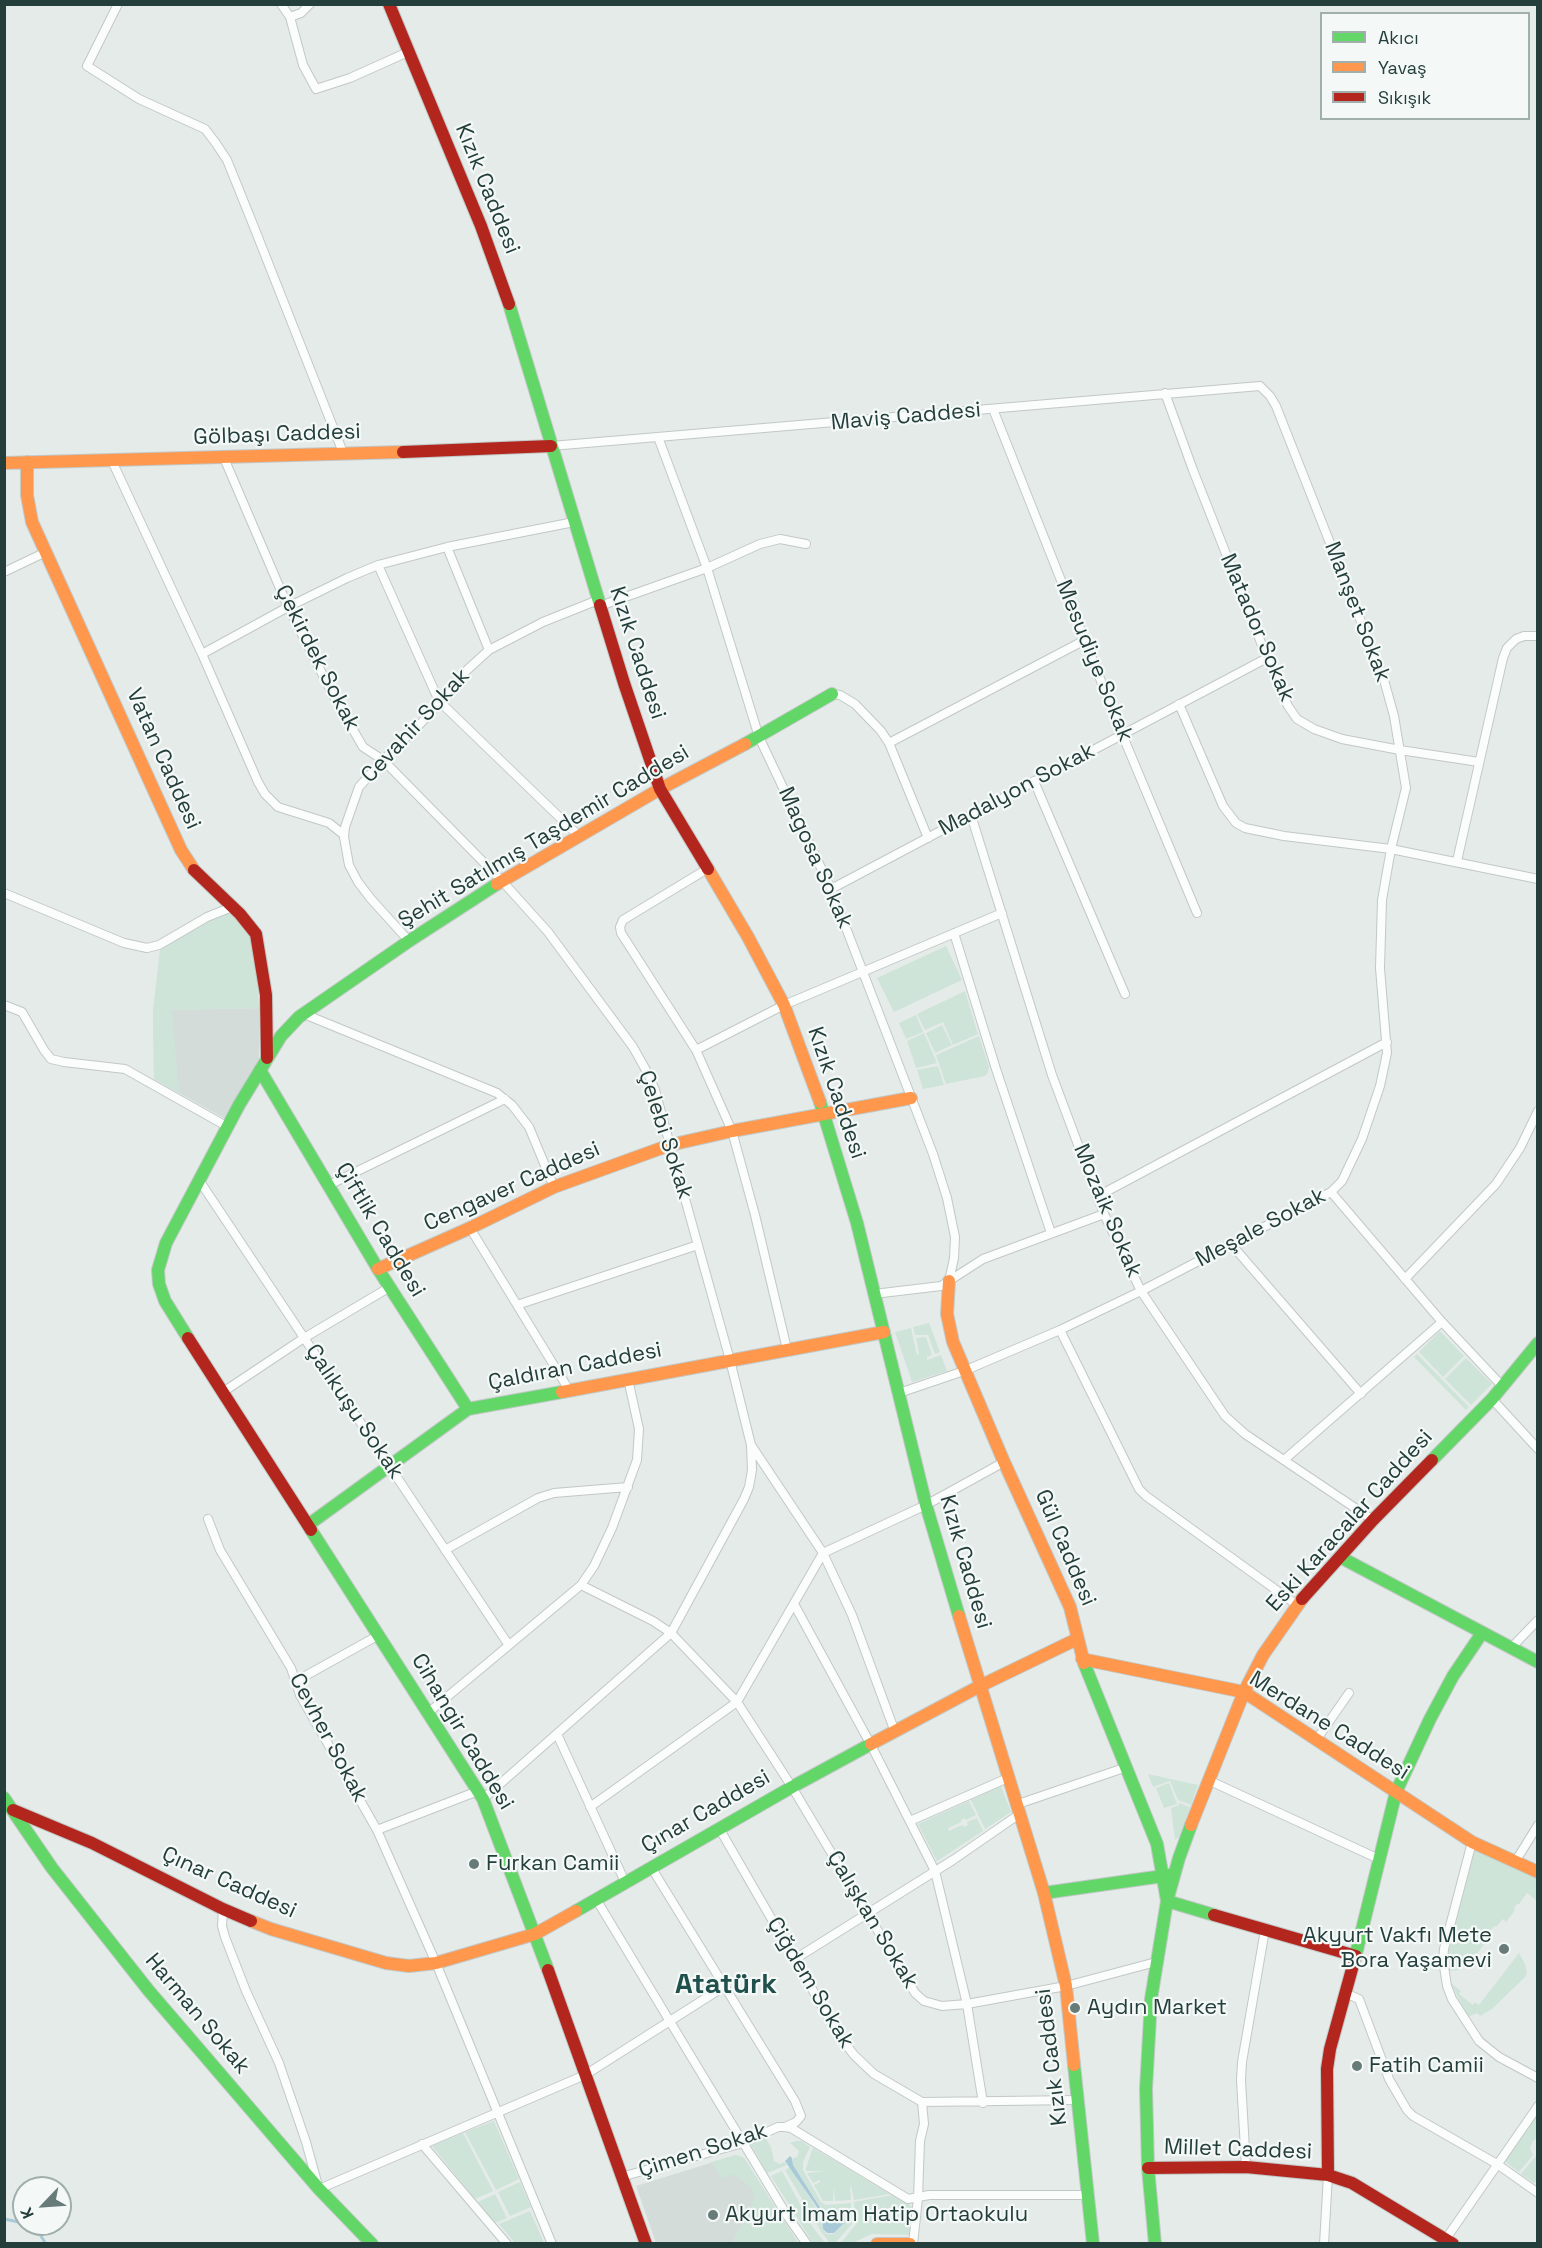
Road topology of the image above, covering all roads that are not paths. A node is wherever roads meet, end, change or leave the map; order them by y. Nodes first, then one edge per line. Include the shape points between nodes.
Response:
1 (118, 4) edge
2 (281, 4) edge
3 (310, 4) edge
4 (388, 4) edge
5 (290, 18) junction
6 (408, 52) junction
7 (1260, 386) joint
8 (1165, 393) junction
9 (993, 409) junction
10 (658, 437) junction
11 (551, 446) junction
12 (344, 454) junction
13 (224, 458) junction
14 (112, 461) junction
15 (27, 462) junction
16 (4, 463) edge
17 (574, 522) junction
18 (806, 544) dead end
19 (447, 547) junction
20 (46, 552) junction
21 (378, 565) junction
22 (707, 568) junction
23 (4, 572) edge
24 (599, 603) junction
25 (288, 607) junction
26 (1538, 636) edge
27 (1085, 640) junction
28 (489, 650) junction
29 (202, 654) junction
30 (1267, 658) junction
31 (832, 694) joint
32 (439, 701) junction
33 (1179, 704) junction
34 (1122, 734) junction
35 (759, 736) junction
36 (889, 743) junction
37 (1400, 750) junction
38 (383, 760) junction
39 (1479, 762) junction
40 (1034, 781) junction
41 (660, 789) junction
42 (971, 814) junction
43 (344, 835) junction
44 (579, 836) junction
45 (927, 838) junction
46 (1391, 849) junction
47 (1457, 861) junction
48 (707, 869) junction
49 (1538, 879) edge
50 (502, 881) junction
51 (831, 889) junction
52 (4, 893) edge
53 (232, 907) junction
54 (1002, 913) junction
55 (1197, 913) dead end
56 (954, 933) junction
57 (410, 941) junction
58 (864, 972) junction
59 (1125, 994) dead end
60 (4, 1005) edge
61 (784, 1005) junction
62 (304, 1014) junction
63 (1387, 1042) junction
64 (696, 1050) junction
65 (267, 1059) junction
66 (260, 1070) junction
67 (911, 1098) junction
68 (505, 1099) junction
69 (1538, 1111) edge
70 (824, 1114) junction
71 (228, 1126) junction
72 (732, 1131) junction
73 (670, 1145) junction
74 (200, 1180) junction
75 (328, 1185) junction
76 (554, 1187) junction
77 (1331, 1191) junction
78 (1098, 1196) junction
79 (1104, 1214) junction
80 (470, 1228) junction
81 (1051, 1233) junction
82 (1231, 1244) junction
83 (698, 1245) junction
84 (378, 1269) junction
85 (1405, 1279) junction
86 (949, 1281) junction
87 (159, 1284) joint
88 (390, 1287) junction
89 (1141, 1291) junction
90 (874, 1294) junction
91 (517, 1305) junction
92 (1442, 1322) junction
93 (1060, 1330) junction
94 (884, 1332) junction
95 (304, 1338) junction
96 (1538, 1343) edge
97 (787, 1349) junction
98 (730, 1360) junction
99 (964, 1371) junction
100 (627, 1379) junction
101 (1503, 1387) junction
102 (569, 1390) junction
103 (223, 1392) junction
104 (899, 1393) junction
105 (1361, 1394) junction
106 (1492, 1399) junction
107 (468, 1409) junction
108 (751, 1445) junction
109 (1538, 1449) edge
110 (1284, 1460) junction
111 (1004, 1462) junction
112 (389, 1466) junction
113 (628, 1487) junction
114 (926, 1505) junction
115 (208, 1519) dead end
116 (1373, 1520) junction
117 (308, 1525) junction
118 (445, 1550) junction
119 (823, 1553) junction
120 (1340, 1557) junction
121 (581, 1585) junction
122 (794, 1604) junction
123 (1297, 1605) junction
124 (1538, 1620) edge
125 (671, 1633) junction
126 (1482, 1633) junction
127 (379, 1635) junction
128 (1077, 1640) junction
129 (508, 1644) junction
130 (1511, 1648) junction
131 (1082, 1659) junction
132 (1538, 1662) edge
133 (296, 1681) junction
134 (980, 1686) junction
135 (1244, 1692) junction
136 (1349, 1693) dead end
137 (737, 1702) junction
138 (429, 1712) junction
139 (895, 1732) junction
140 (557, 1734) junction
141 (1317, 1739) junction
142 (871, 1745) junction
143 (1124, 1768) junction
144 (1010, 1778) junction
145 (1208, 1780) junction
146 (792, 1787) junction
147 (1396, 1792) junction
148 (481, 1795) junction
149 (4, 1798) edge
150 (590, 1807) junction
151 (1020, 1808) junction
152 (13, 1810) junction
153 (910, 1821) junction
154 (1538, 1825) edge
155 (719, 1828) junction
156 (377, 1830) junction
157 (1472, 1842) junction
158 (1381, 1860) junction
159 (1515, 1862) junction
160 (651, 1867) junction
161 (935, 1871) junction
162 (1538, 1872) edge
163 (1169, 1875) junction
164 (625, 1882) junction
165 (1044, 1893) junction
166 (596, 1899) junction
167 (1167, 1901) junction
168 (223, 1909) junction
169 (868, 1914) junction
170 (1265, 1930) junction
171 (535, 1934) junction
172 (1356, 1956) junction
173 (795, 1959) junction
174 (1156, 1962) junction
175 (436, 1963) junction
176 (725, 1986) junction
177 (1066, 1986) junction
178 (1345, 1993) junction
179 (967, 2004) junction
180 (670, 2021) junction
181 (585, 2075) junction
182 (1538, 2078) edge
183 (1078, 2100) junction
184 (922, 2102) junction
185 (983, 2103) junction
186 (1538, 2106) edge
187 (498, 2113) junction
188 (785, 2127) junction
189 (743, 2143) junction
190 (422, 2144) junction
191 (1497, 2164) junction
192 (1246, 2167) junction
193 (1148, 2168) junction
194 (1328, 2175) junction
195 (621, 2177) junction
196 (319, 2189) junction
197 (1537, 2190) edge
198 (1089, 2195) junction
199 (918, 2198) junction
200 (1447, 2242) edge
201 (372, 2244) edge
202 (507, 2244) edge
203 (552, 2244) edge
204 (646, 2244) edge
205 (807, 2244) edge
206 (877, 2244) edge
207 (911, 2244) edge
208 (1093, 2244) edge
209 (1155, 2244) edge
210 (1324, 2244) edge

1 - 12 street via 87,66 139,99 205,129 227,160
2 - 5 street
3 - 5 street
4 - 6 street, Kızık Caddesi
5 - 6 street via 303,65 316,89
6 - 11 street, Kızık Caddesi via 481,226 516,324
7 - 8 street, Maviş Caddesi
7 - 37 street, Manşet Sokak via 1276,406 1384,680
8 - 9 street, Maviş Caddesi
8 - 30 street, Matador Sokak
9 - 10 street, Maviş Caddesi
9 - 27 street, Mesudiye Sokak
10 - 11 street, Maviş Caddesi
10 - 22 street, Magosa Sokak
11 - 12 street, Gölbaşı Caddesi
11 - 17 street, Kızık Caddesi
12 - 13 street, Gölbaşı Caddesi
13 - 14 street, Gölbaşı Caddesi
13 - 25 street, Çekirdek Sokak
14 - 15 street, Gölbaşı Caddesi
14 - 29 street
15 - 16 street, Gölbaşı Caddesi
15 - 20 street, Vatan Caddesi via 28,510
17 - 19 street
17 - 24 street, Kızık Caddesi
18 - 22 street, Cevahir Sokak via 771,541
19 - 21 street
19 - 28 street
20 - 23 street
20 - 53 street, Vatan Caddesi via 181,850 195,872
21 - 25 street
21 - 32 street
22 - 24 street, Cevahir Sokak
22 - 35 street, Magosa Sokak
24 - 28 street, Cevahir Sokak via 543,622
24 - 41 street, Kızık Caddesi
25 - 29 street
25 - 38 street, Çekirdek Sokak via 363,747
26 - 39 street via 1524,636 1511,644 1503,658
27 - 34 street, Mesudiye Sokak
27 - 36 street
28 - 32 street, Cevahir Sokak
29 - 43 street via 265,794 278,807 329,823
30 - 33 street, Madalyon Sokak
30 - 37 street, Matador Sokak via 1288,706 1304,724 1342,739
31 - 35 street, Şehit Satılmış Taşdemir Caddesi
31 - 36 street via 855,704
32 - 38 street, Cevahir Sokak
32 - 44 street
33 - 34 street, Madalyon Sokak
33 - 46 street via 1223,806 1236,823 1284,836
34 - 40 street, Madalyon Sokak
34 - 55 street, Mesudiye Sokak
35 - 41 street, Şehit Satılmış Taşdemir Caddesi
35 - 51 street, Magosa Sokak
36 - 45 street
37 - 39 street, Matador Sokak
37 - 46 street, Manşet Sokak via 1406,788
38 - 43 street, Cevahir Sokak via 359,787
38 - 50 street, Çekirdek Sokak
39 - 47 street
40 - 42 street, Madalyon Sokak
40 - 59 street
41 - 44 street, Şehit Satılmış Taşdemir Caddesi
41 - 48 street, Kızık Caddesi
42 - 45 street, Madalyon Sokak
42 - 54 street, Mozaik Sokak
43 - 57 street, Cevahir Sokak via 353,875
44 - 50 street, Şehit Satılmış Taşdemir Caddesi
45 - 51 street, Madalyon Sokak
46 - 47 street
46 - 63 street, Meşale Sokak via 1384,885 1380,968
47 - 49 street
48 - 61 street, Kızık Caddesi
48 - 64 street via 623,920 620,927
50 - 57 street, Şehit Satılmış Taşdemir Caddesi
50 - 73 street, Çelebi Sokak via 548,932 633,1047 655,1090
51 - 58 street, Magosa Sokak
52 - 53 street via 124,943 147,948
53 - 65 street, Vatan Caddesi via 251,925 260,946 268,1015
54 - 56 street
54 - 78 street, Mozaik Sokak via 1052,1075
56 - 58 street
56 - 81 street
57 - 62 street, Şehit Satılmış Taşdemir Caddesi
58 - 61 street
58 - 67 street, Magosa Sokak
60 - 71 street via 22,1012 51,1059 125,1069
61 - 64 street
61 - 70 street, Kızık Caddesi
62 - 65 street, Şehit Satılmış Taşdemir Caddesi via 290,1026
62 - 68 street
63 - 77 street, Meşale Sokak via 1386,1065 1362,1139 1342,1181
63 - 78 street
64 - 72 street
65 - 66 street, Şehit Satılmış Taşdemir Caddesi
66 - 71 street, Şehit Satılmış Taşdemir Caddesi
66 - 75 street, Çiftlik Caddesi
67 - 70 street, Cengaver Caddesi
67 - 86 street, Magosa Sokak via 941,1177 953,1225 954,1258
68 - 75 street
68 - 76 street via 529,1127
69 - 85 street via 1496,1184
70 - 72 street, Cengaver Caddesi
70 - 90 street, Kızık Caddesi
71 - 74 street, Şehit Satılmış Taşdemir Caddesi
72 - 73 street, Cengaver Caddesi
72 - 97 street
73 - 76 street, Cengaver Caddesi
73 - 83 street, Çelebi Sokak
74 - 87 street, Şehit Satılmış Taşdemir Caddesi via 161,1256
74 - 95 street, Çalıkuşu Sokak
75 - 84 street, Çiftlik Caddesi
76 - 80 street, Cengaver Caddesi
77 - 82 street, Meşale Sokak
77 - 85 street
78 - 79 street, Mozaik Sokak
79 - 81 street
79 - 89 street, Mozaik Sokak
80 - 84 street, Cengaver Caddesi
80 - 91 street
81 - 86 street via 983,1259
82 - 89 street, Meşale Sokak
82 - 105 street
83 - 91 street
83 - 98 street, Çelebi Sokak
84 - 88 street, Çiftlik Caddesi
85 - 92 street
86 - 90 street via 934,1288
86 - 99 street, Gül Caddesi via 947,1314
87 - 103 street, Cihangir Caddesi via 165,1301
88 - 95 street
88 - 107 street, Çiftlik Caddesi
89 - 93 street, Meşale Sokak
89 - 110 street, Mozaik Sokak via 1225,1416
90 - 94 street, Kızık Caddesi
91 - 102 street
92 - 101 street
92 - 105 street
93 - 99 street, Meşale Sokak
93 - 123 street via 1139,1489
94 - 97 street, Çaldıran Caddesi
94 - 104 street, Kızık Caddesi
95 - 103 street
95 - 112 street, Çalıkuşu Sokak
96 - 101 street, Eski Karacalar Caddesi
97 - 98 street, Çaldıran Caddesi
98 - 100 street, Çaldıran Caddesi
98 - 108 street, Çelebi Sokak
99 - 104 street, Meşale Sokak
99 - 111 street, Gül Caddesi
100 - 102 street, Çaldıran Caddesi
100 - 113 street via 639,1429 637,1460
101 - 106 street, Eski Karacalar Caddesi
102 - 107 street, Çaldıran Caddesi
103 - 117 street, Cihangir Caddesi
104 - 114 street, Kızık Caddesi
105 - 110 street
106 - 109 street
106 - 116 street, Eski Karacalar Caddesi
107 - 112 street, Çaldıran Caddesi
108 - 119 street
108 - 125 street via 752,1470 744,1499
110 - 116 street, Mozaik Sokak
111 - 114 street
111 - 128 street, Gül Caddesi via 1062,1586
112 - 117 street, Çaldıran Caddesi
112 - 118 street, Çalıkuşu Sokak
113 - 118 street via 537,1498
113 - 121 street via 603,1550
114 - 119 street
114 - 134 street, Kızık Caddesi
115 - 133 street, Cevher Sokak via 220,1550
116 - 120 street, Eski Karacalar Caddesi
117 - 127 street, Cihangir Caddesi
118 - 129 street, Çalıkuşu Sokak
119 - 122 street
119 - 139 street via 852,1615
120 - 123 street, Eski Karacalar Caddesi
120 - 126 street
121 - 125 street, Çalışkan Sokak
121 - 129 street
122 - 137 street
122 - 142 street
123 - 135 street, Eski Karacalar Caddesi via 1263,1655
124 - 130 street
125 - 137 street, Çalışkan Sokak
125 - 140 street
126 - 130 street
126 - 147 street via 1430,1719
127 - 133 street
127 - 138 street, Cihangir Caddesi
128 - 131 street, Gül Caddesi
128 - 134 street, Çınar Caddesi
129 - 138 street
130 - 132 street
131 - 135 street, Merdane Caddesi
131 - 143 street, Gül Caddesi
133 - 156 street, Cevher Sokak
134 - 139 street, Çınar Caddesi
134 - 144 street, Kızık Caddesi
135 - 141 street, Merdane Caddesi
135 - 145 street, Eski Karacalar Caddesi
136 - 141 street
137 - 146 street, Çalışkan Sokak
137 - 150 street
138 - 148 street, Cihangir Caddesi
139 - 142 street, Çınar Caddesi
140 - 148 street
140 - 150 street
141 - 147 street, Merdane Caddesi
142 - 146 street, Çınar Caddesi
142 - 153 street
143 - 151 street
143 - 163 street, Gül Caddesi
144 - 151 street, Kızık Caddesi
144 - 153 street
145 - 158 street
145 - 163 street, Eski Karacalar Caddesi
146 - 155 street, Çınar Caddesi
146 - 169 street, Çalışkan Sokak
147 - 157 street, Merdane Caddesi
147 - 158 street
148 - 156 street
148 - 171 street, Cihangir Caddesi
149 - 152 street, Harman Sokak
150 - 164 street
151 - 161 street
151 - 165 street, Kızık Caddesi
152 - 168 street, Çınar Caddesi via 92,1842
152 - 196 street, Harman Sokak via 52,1869 142,1982
153 - 161 street
154 - 159 street
155 - 160 street, Çınar Caddesi
155 - 173 street, Çiğdem Sokak
156 - 175 street, Cevher Sokak
157 - 159 street, Merdane Caddesi
157 - 182 street via 1444,1949 1448,1986 1479,2041
158 - 172 street
159 - 162 street, Merdane Caddesi
160 - 164 street, Çınar Caddesi
160 - 176 street
161 - 169 street
161 - 179 street
163 - 165 street
163 - 167 street, Eski Karacalar Caddesi
164 - 166 street, Çınar Caddesi
165 - 177 street, Kızık Caddesi
166 - 171 street, Çınar Caddesi
166 - 180 street
167 - 170 street
167 - 174 street, Eski Karacalar Caddesi
168 - 175 street, Çınar Caddesi via 272,1929 386,1963
168 - 196 street via 225,1937 279,2063
169 - 173 street
169 - 179 street, Çalışkan Sokak via 915,1993 933,2005
170 - 172 street
170 - 192 street via 1242,2062
171 - 175 street, Çınar Caddesi
171 - 181 street, Cihangir Caddesi
172 - 178 street
173 - 184 street, Çiğdem Sokak via 854,2055 874,2074
174 - 177 street, Çalışkan Sokak
174 - 193 street, Eski Karacalar Caddesi via 1147,2046
175 - 187 street, Cevher Sokak
176 - 180 street
176 - 188 street via 800,2112 799,2119
177 - 179 street, Çalışkan Sokak
177 - 183 street, Kızık Caddesi
178 - 191 street via 1359,1999 1389,2079 1407,2110
178 - 194 street via 1327,2069
179 - 185 street
180 - 181 street
180 - 189 street
181 - 187 street
181 - 195 street, Cihangir Caddesi
183 - 185 street, Çiğdem Sokak
183 - 198 street, Kızık Caddesi
184 - 185 street, Çiğdem Sokak
184 - 199 street
186 - 191 street
187 - 190 street
187 - 203 street, Cevher Sokak
188 - 189 street, Çimen Sokak via 766,2131
188 - 199 street, Çimen Sokak via 903,2197
189 - 195 street, Çimen Sokak
189 - 205 street
190 - 196 street
190 - 202 street
191 - 197 street
191 - 200 street
192 - 193 street, Millet Caddesi
192 - 194 street, Millet Caddesi
193 - 209 street, Eski Karacalar Caddesi
194 - 200 street, Millet Caddesi via 1352,2183
194 - 210 street
195 - 204 street, Cihangir Caddesi
196 - 201 street, Harman Sokak
198 - 199 street, Çimen Sokak
198 - 208 street, Kızık Caddesi
199 - 207 street
206 - 207 street

